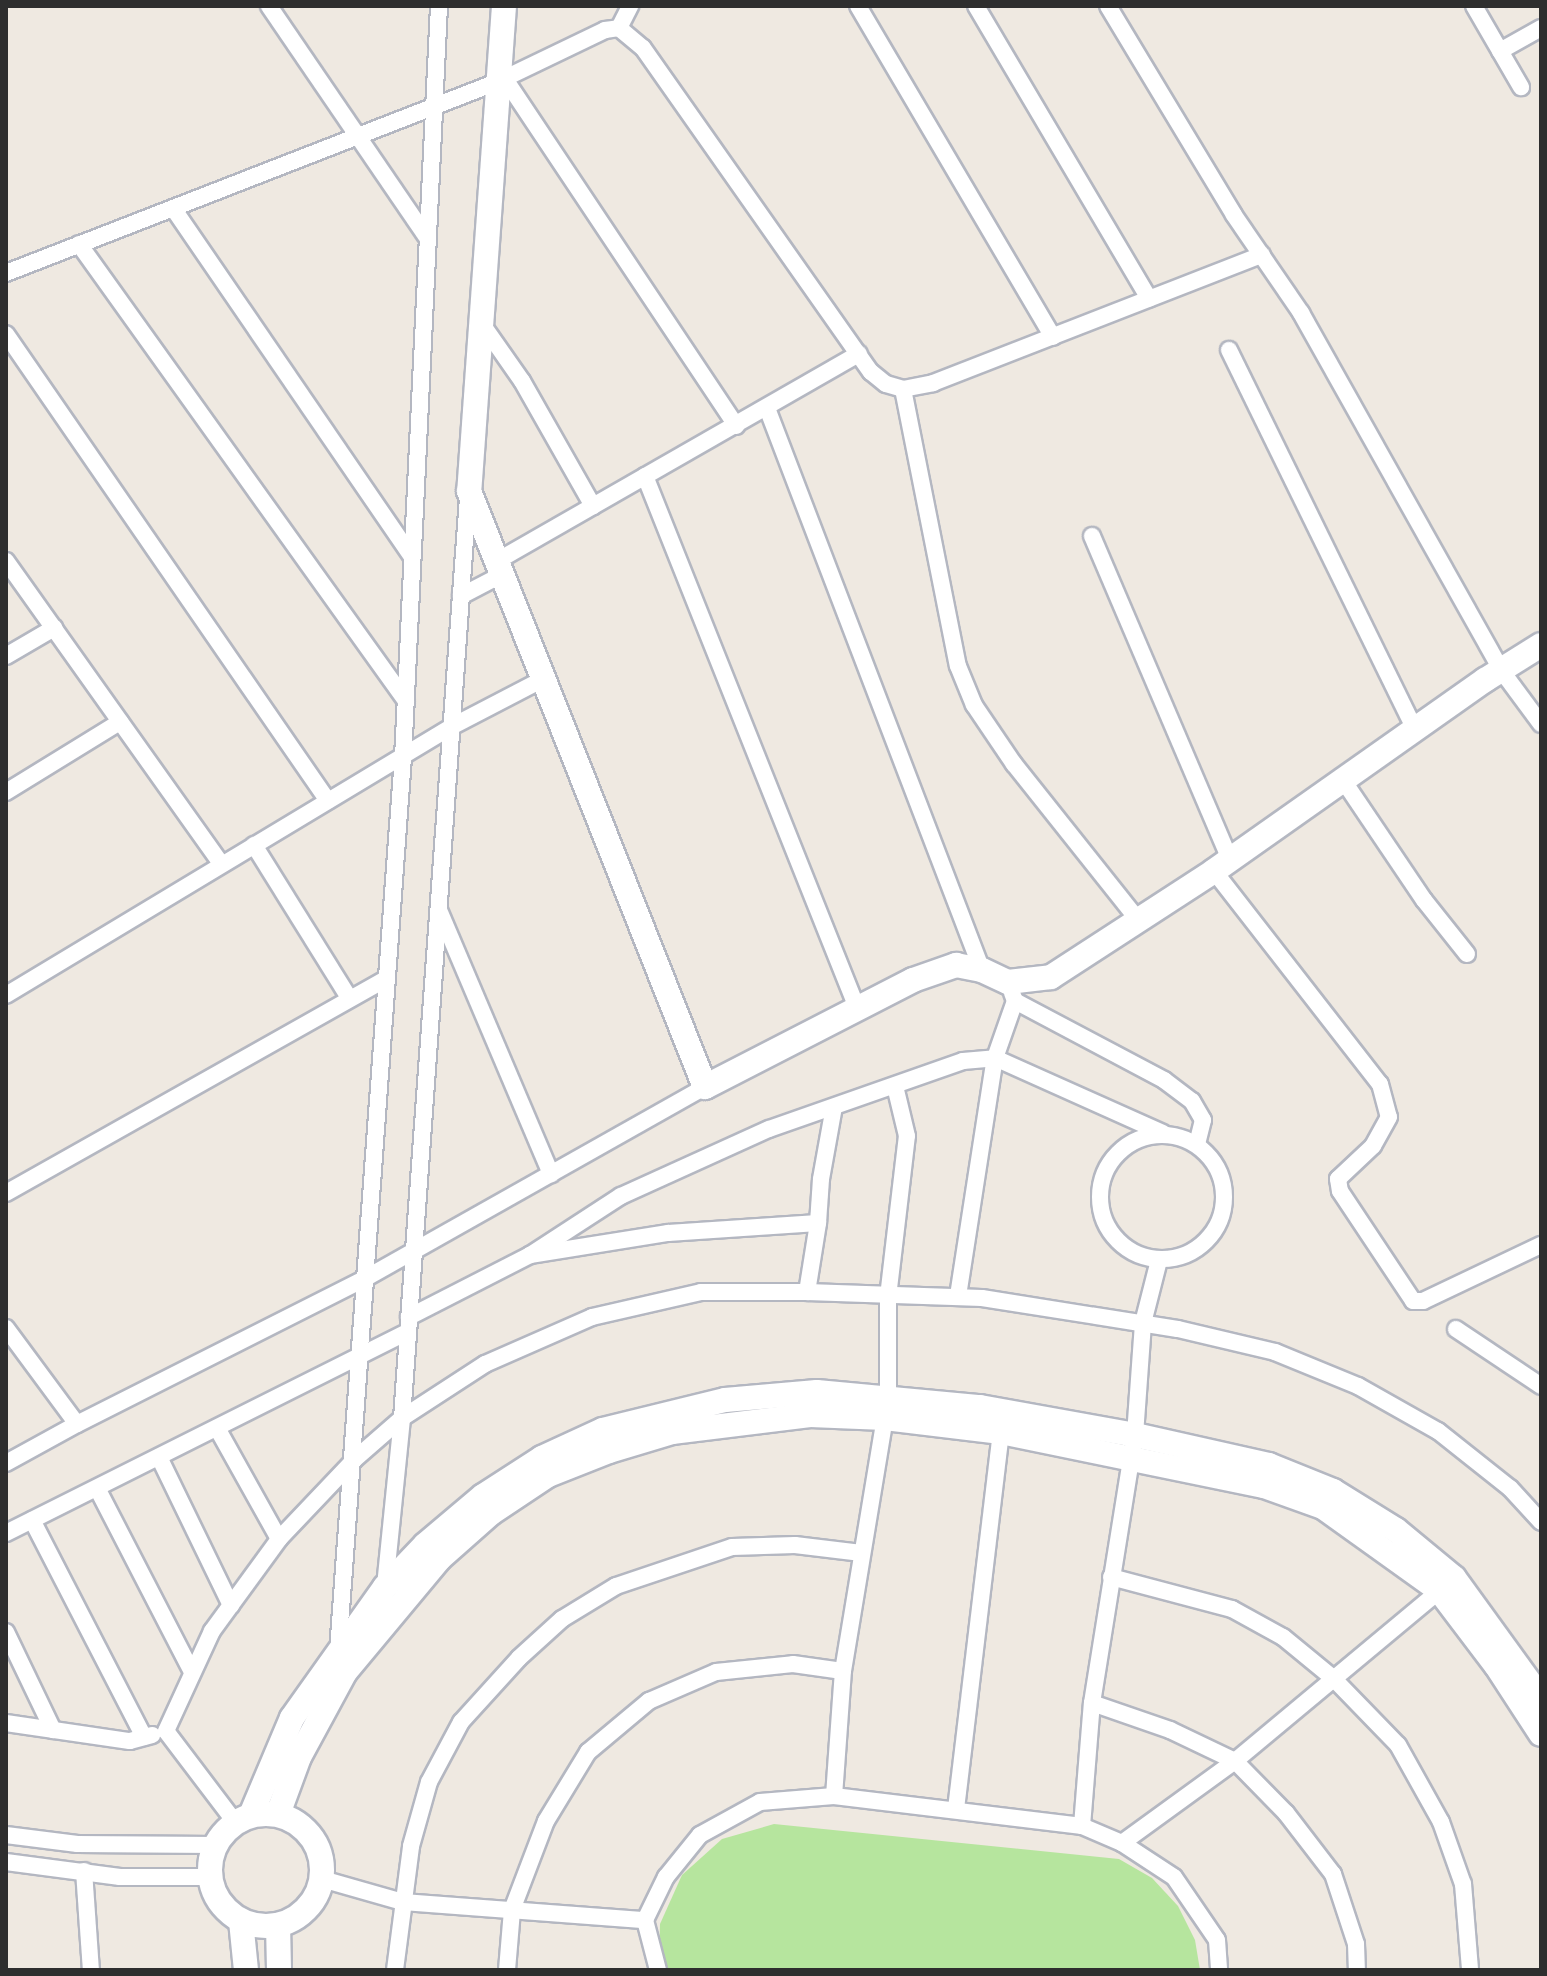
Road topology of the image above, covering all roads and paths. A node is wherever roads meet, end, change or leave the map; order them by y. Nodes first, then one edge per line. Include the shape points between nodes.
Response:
1 (269, 6) edge
2 (439, 6) edge
3 (504, 6) edge
4 (630, 6) edge
5 (858, 6) edge
6 (976, 6) edge
7 (1108, 6) edge
8 (1474, 6) edge
9 (619, 28) junction
10 (1541, 28) edge
11 (1500, 51) junction
12 (501, 80) junction
13 (1521, 87) dead end
14 (434, 107) junction
15 (356, 138) junction
16 (173, 208) junction
17 (426, 236) junction
18 (79, 244) junction
19 (1262, 255) junction
20 (6, 273) edge
21 (1149, 299) junction
22 (480, 321) junction
23 (6, 334) edge
24 (1053, 337) junction
25 (1229, 350) dead end
26 (859, 354) junction
27 (903, 389) junction
28 (767, 408) junction
29 (736, 426) junction
30 (645, 476) junction
31 (469, 491) junction
32 (593, 506) junction
33 (1092, 536) dead end
34 (412, 557) junction
35 (6, 561) edge
36 (500, 568) junction
37 (461, 596) junction
38 (54, 628) junction
39 (1541, 645) edge
40 (6, 656) edge
41 (1501, 670) junction
42 (545, 678) junction
43 (406, 701) junction
44 (120, 722) junction
45 (1541, 724) edge
46 (451, 727) junction
47 (1415, 730) junction
48 (403, 758) junction
49 (1343, 780) junction
50 (6, 792) edge
51 (328, 801) junction
52 (254, 845) junction
53 (221, 863) junction
54 (1222, 866) junction
55 (438, 907) junction
56 (1139, 921) junction
57 (1467, 954) dead end
58 (982, 970) junction
59 (386, 979) junction
60 (1012, 992) junction
61 (6, 995) edge
62 (350, 999) junction
63 (857, 1008) junction
64 (995, 1058) junction
65 (895, 1086) junction
66 (705, 1087) junction
67 (834, 1107) junction
68 (1163, 1133) junction
69 (1197, 1144) junction
70 (551, 1174) junction
71 (6, 1193) edge
72 (818, 1223) junction
73 (1541, 1245) edge
74 (414, 1249) junction
75 (530, 1255) junction
76 (1159, 1260) junction
77 (364, 1279) junction
78 (807, 1292) junction
79 (958, 1296) junction
80 (888, 1297) junction
81 (1143, 1323) junction
82 (409, 1325) junction
83 (6, 1328) edge
84 (1456, 1329) dead end
85 (360, 1357) junction
86 (1541, 1386) edge
87 (886, 1409) junction
88 (402, 1418) junction
89 (1002, 1422) junction
90 (77, 1424) junction
91 (217, 1428) junction
92 (1133, 1446) junction
93 (159, 1457) junction
94 (355, 1459) junction
95 (6, 1463) edge
96 (97, 1488) junction
97 (32, 1520) junction
98 (1541, 1522) edge
99 (6, 1533) edge
100 (279, 1539) junction
101 (862, 1553) junction
102 (1111, 1577) junction
103 (1447, 1584) junction
104 (385, 1587) junction
105 (231, 1605) junction
106 (380, 1628) junction
107 (6, 1632) edge
108 (338, 1653) junction
109 (843, 1671) junction
110 (192, 1672) junction
111 (1333, 1678) junction
112 (336, 1689) junction
113 (1541, 1698) edge
114 (1092, 1703) junction
115 (6, 1723) edge
116 (53, 1730) junction
117 (166, 1731) junction
118 (1541, 1734) edge
119 (144, 1737) junction
120 (1235, 1761) junction
121 (834, 1796) junction
122 (956, 1809) junction
123 (278, 1814) junction
124 (243, 1819) junction
125 (1082, 1826) junction
126 (6, 1835) edge
127 (1122, 1843) junction
128 (215, 1845) junction
129 (6, 1862) edge
130 (84, 1871) junction
131 (210, 1877) junction
132 (322, 1879) junction
133 (403, 1902) junction
134 (512, 1910) junction
135 (645, 1920) junction
136 (241, 1921) junction
137 (278, 1925) junction
138 (91, 1970) edge
139 (246, 1970) edge
140 (279, 1970) edge
141 (395, 1970) edge
142 (507, 1970) edge
143 (658, 1970) edge
144 (1219, 1970) edge
145 (1357, 1970) edge
146 (1470, 1970) edge

1 - 15 street
2 - 14 street
3 - 12 street
4 - 9 street
5 - 24 street
6 - 21 street
7 - 19 street
8 - 11 street
9 - 12 street
9 - 26 street via 643,48
10 - 11 street
11 - 13 street
12 - 14 street
12 - 22 street
12 - 29 street
14 - 15 street
14 - 17 street
15 - 16 street
15 - 17 street
16 - 18 street
16 - 34 street
17 - 34 street
18 - 20 street
18 - 43 street
19 - 21 street
19 - 41 street via 1301,313
21 - 24 street
22 - 31 street
22 - 32 street via 522,381
23 - 51 street
24 - 27 street via 933,383
25 - 47 street
26 - 27 street via 886,384
26 - 28 street
27 - 56 street via 958,666 974,705 1014,764
28 - 29 street
28 - 58 street
29 - 30 street
30 - 32 street
30 - 63 street
31 - 36 street
31 - 37 street
32 - 36 street
33 - 54 street
34 - 43 street
35 - 38 street
36 - 37 street
36 - 42 street
37 - 46 street
38 - 40 street
38 - 44 street
39 - 41 street
41 - 45 street
41 - 47 street
42 - 46 street
42 - 66 street
43 - 48 street
44 - 50 street
44 - 53 street
46 - 48 street
46 - 55 street
47 - 49 street
48 - 51 street
48 - 59 street
49 - 54 street
49 - 57 street
51 - 52 street
52 - 53 street
52 - 62 street
53 - 61 street
54 - 56 street
54 - 73 street via 1380,1084 1389,1117 1373,1146 1338,1179 1340,1191 1413,1301 1423,1301
55 - 70 street
55 - 74 street
56 - 60 street via 1051,977
58 - 60 street
58 - 63 street via 956,965
59 - 62 street
59 - 77 street
60 - 64 street
60 - 69 street via 1192,1101 1203,1120
62 - 71 street
63 - 66 street
64 - 65 street via 963,1061
64 - 68 street
64 - 79 street
65 - 67 street
65 - 80 street via 907,1136
66 - 70 street
67 - 72 street
67 - 75 street via 769,1129 621,1196
68 - 69 street
68 - 76 street via 1123,1148 1107,1164 1098,1195 1113,1235 1128,1250
69 - 76 street via 1216,1163 1224,1189 1222,1215 1208,1239 1186,1255
70 - 74 street
72 - 75 street via 668,1233
72 - 78 street
74 - 77 street
74 - 82 street
75 - 82 street
76 - 81 street
77 - 85 street
77 - 90 street
78 - 80 street
78 - 88 street via 701,1292 592,1317 485,1364
79 - 80 street
79 - 81 street
80 - 87 street
81 - 92 street
81 - 98 street via 1275,1352 1358,1386 1438,1431 1510,1488
82 - 85 street
82 - 88 street
83 - 90 street
84 - 86 street
85 - 91 street
85 - 94 street
87 - 89 street
87 - 101 street
87 - 104 street via 817,1392 725,1400 603,1430 542,1458 483,1496
87 - 106 street via 672,1432 548,1475 491,1513 439,1559
88 - 94 street
88 - 104 street
89 - 92 street
89 - 122 street
90 - 95 street
91 - 93 street
91 - 100 street
92 - 102 street
92 - 103 street via 1269,1465 1333,1491 1396,1530
93 - 96 street
93 - 105 street
94 - 100 street
94 - 108 street
96 - 97 street
96 - 110 street
97 - 99 street
97 - 119 street
100 - 105 street
101 - 109 street
101 - 133 street via 795,1545 732,1547 616,1586 562,1619 461,1722 429,1782 411,1846
102 - 111 street via 1232,1609 1283,1637
102 - 114 street
103 - 111 street
103 - 113 street
103 - 118 street
104 - 106 street
104 - 108 street
105 - 110 street
106 - 112 street
107 - 116 street
108 - 112 street
108 - 124 street via 292,1718
109 - 121 street
109 - 134 street via 793,1664 716,1672 649,1701 588,1752 546,1821
110 - 117 street
111 - 120 street
111 - 146 street via 1398,1745 1441,1822 1463,1884
112 - 123 street via 299,1757
114 - 120 street via 1170,1730
114 - 125 street
115 - 116 street
116 - 119 street via 130,1741
117 - 119 street
117 - 124 street
120 - 127 street
120 - 145 street via 1286,1813 1333,1874 1356,1944
121 - 122 street
121 - 135 street via 760,1802 700,1835 666,1877
122 - 125 street
123 - 124 street
123 - 132 street via 301,1826 317,1845
124 - 128 street
125 - 127 street
126 - 128 street via 77,1844
127 - 144 street via 1174,1877 1217,1940
128 - 131 street
129 - 130 street
130 - 131 street via 120,1877
130 - 138 street
131 - 136 street via 215,1895
132 - 133 street
132 - 137 street via 314,1900 298,1916
133 - 134 street
133 - 141 street
134 - 135 street
134 - 142 street
135 - 143 street
136 - 137 street
136 - 139 street
137 - 140 street

